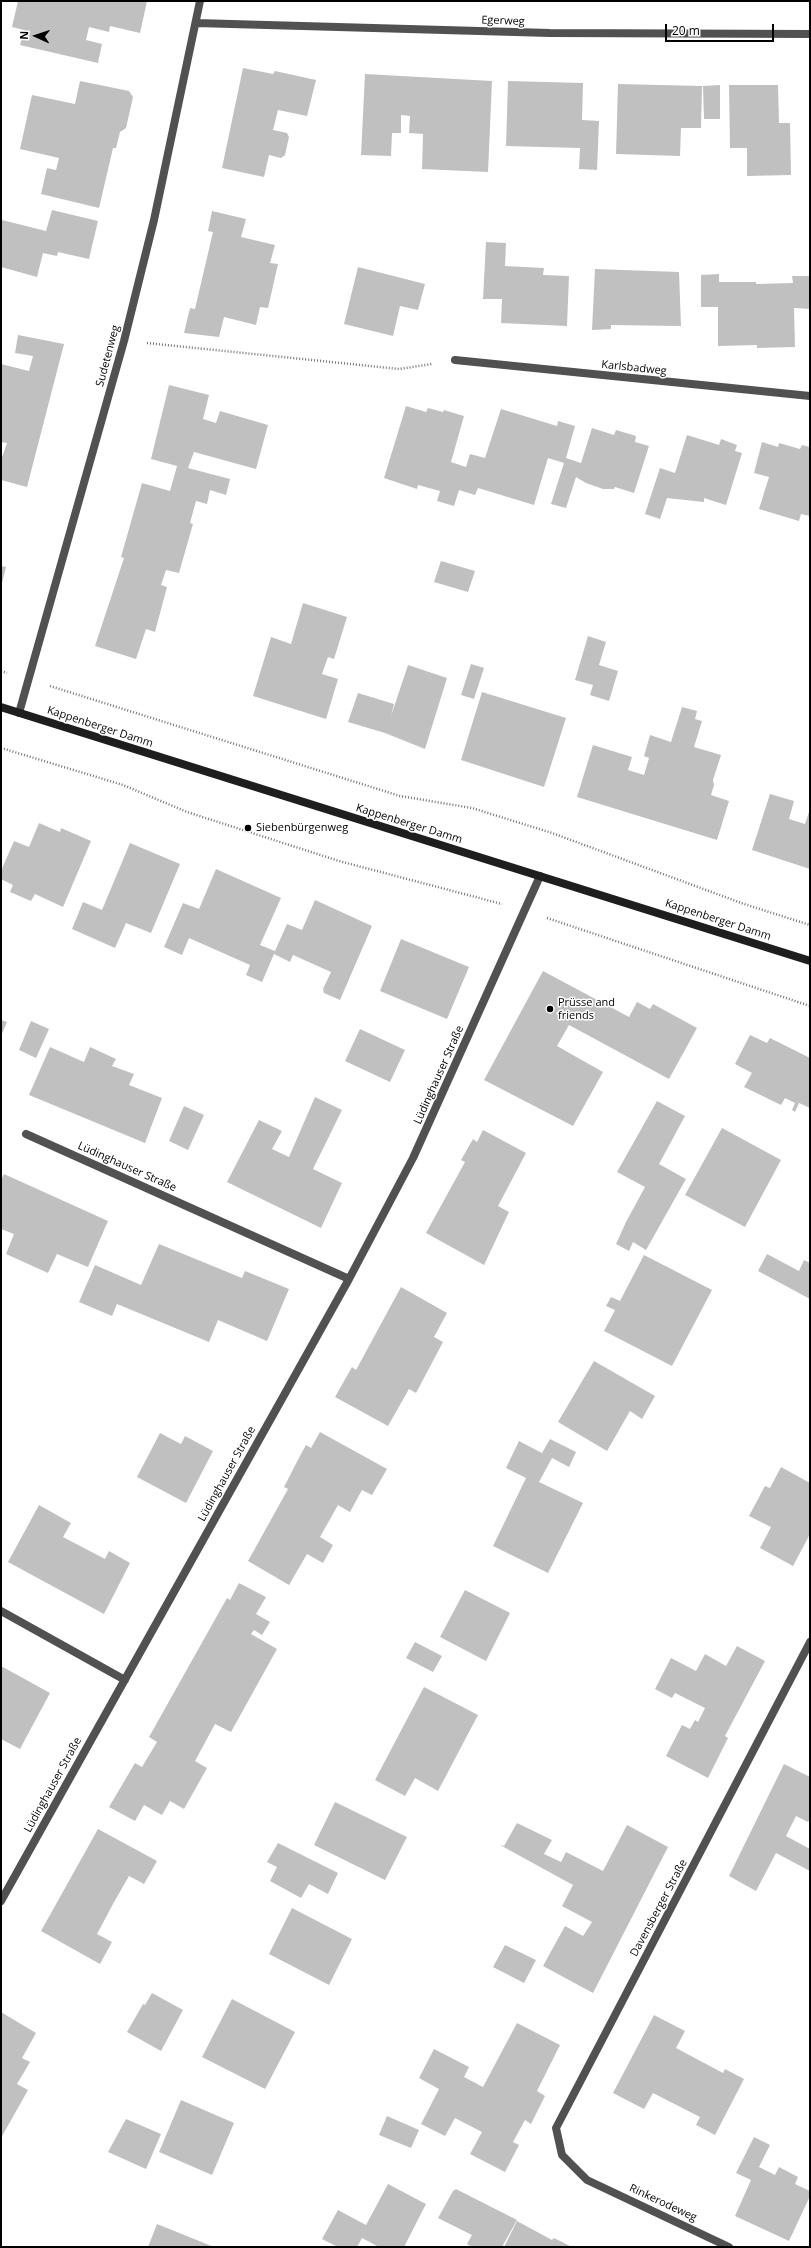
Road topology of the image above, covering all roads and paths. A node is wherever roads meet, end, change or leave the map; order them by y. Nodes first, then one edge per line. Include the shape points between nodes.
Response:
1 (200, 1) edge
2 (196, 23) junction
3 (810, 34) edge
4 (124, 341) junction
5 (455, 360) joint
6 (810, 396) edge
7 (1, 671) edge
8 (30, 680) junction
9 (1, 707) edge
10 (19, 713) junction
11 (1, 748) edge
12 (540, 876) junction
13 (524, 910) junction
14 (810, 925) edge
15 (810, 961) edge
16 (810, 1006) edge
17 (26, 1134) dead end
18 (349, 1279) junction
19 (1, 1611) edge
20 (810, 1642) edge
21 (125, 1680) junction
22 (1, 1901) edge
23 (587, 2180) joint
24 (729, 2247) edge

1 - 2 street, Sudetenweg
2 - 3 street, Egerweg via 550,33
2 - 4 street, Sudetenweg
4 - 5 path via 399,369
4 - 8 street, Sudetenweg
5 - 6 street, Karlsbadweg
7 - 8 path
8 - 10 street, Sudetenweg
8 - 14 path via 400,796 472,808
9 - 10 main road, Kappenberger Damm
10 - 12 main road, Kappenberger Damm
11 - 13 path via 123,785 187,812 339,861
12 - 13 street, Lüdinghauser Straße
12 - 15 main road, Kappenberger Damm
13 - 16 path
13 - 18 street, Lüdinghauser Straße via 413,1158
17 - 18 street, Lüdinghauser Straße
18 - 21 street, Lüdinghauser Straße
19 - 21 street
20 - 23 street, Davensberger Straße via 556,2128 562,2155
21 - 22 street, Lüdinghauser Straße
23 - 24 street, Rinkerodeweg

